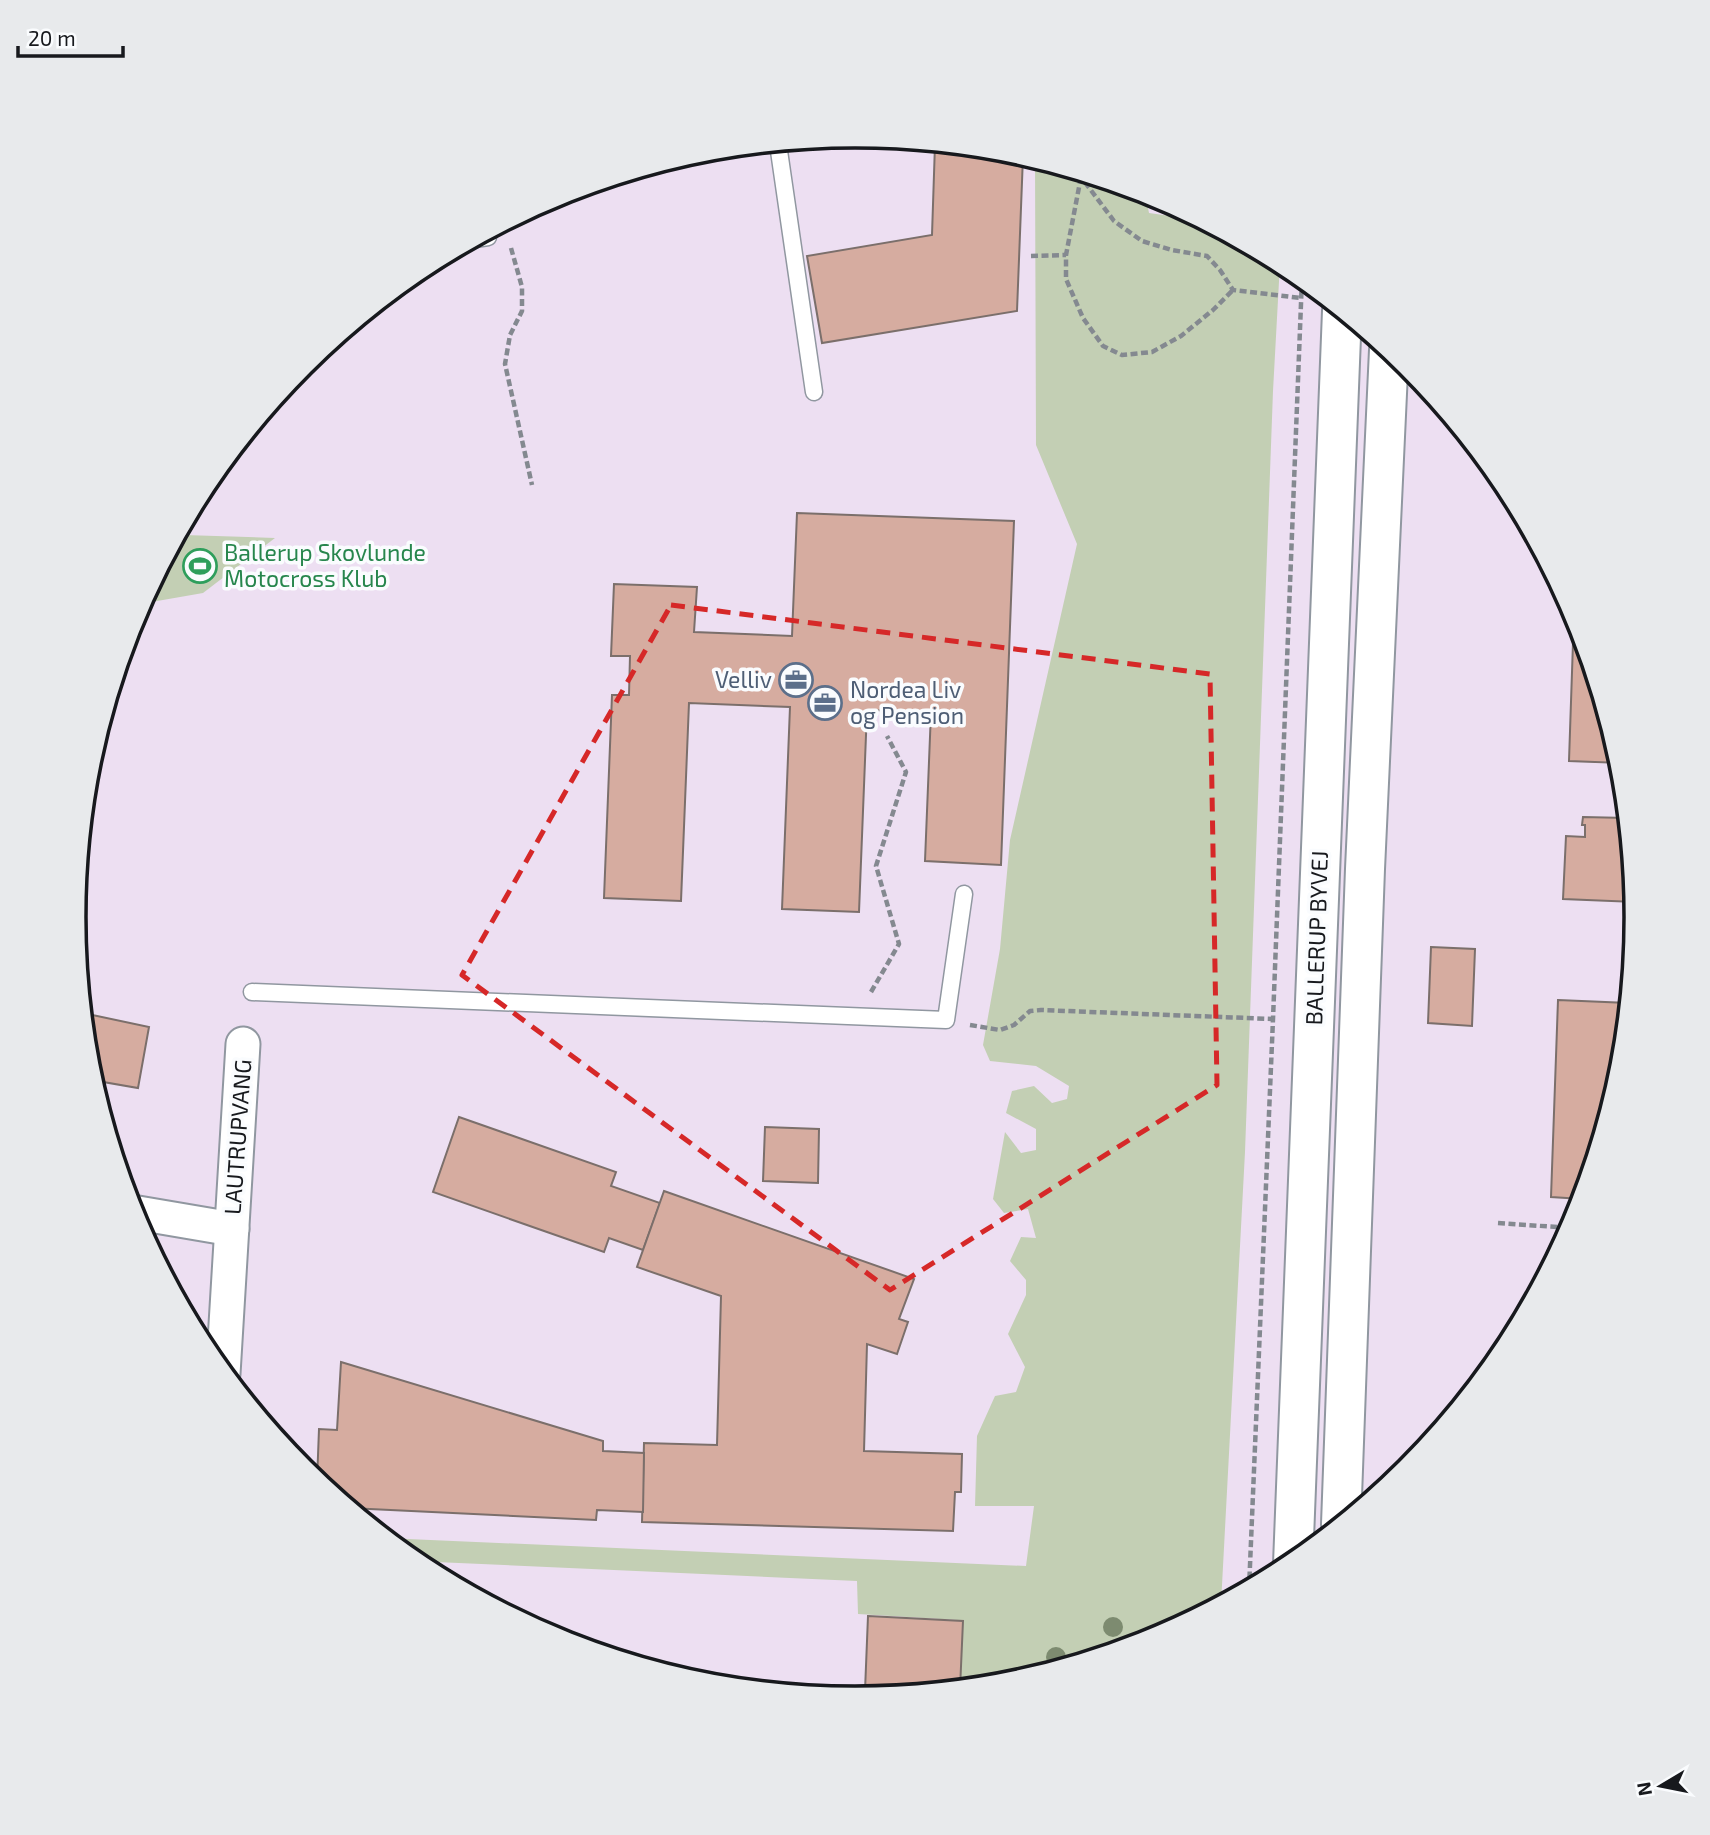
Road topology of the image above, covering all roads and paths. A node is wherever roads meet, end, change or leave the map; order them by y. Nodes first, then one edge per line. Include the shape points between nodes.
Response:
1 (779, 153) edge
2 (1079, 182) edge
3 (1087, 184) edge
4 (493, 239) edge
5 (1066, 255) junction
6 (1031, 256) dead end
7 (1233, 290) junction
8 (1301, 292) edge
9 (1301, 298) junction
10 (1342, 322) edge
11 (1388, 364) edge
12 (814, 393) dead end
13 (531, 485) dead end
14 (887, 736) dead end
15 (964, 894) dead end
16 (252, 992) dead end
17 (869, 1017) junction
18 (1273, 1019) junction
19 (946, 1020) junction
20 (243, 1044) dead end
21 (145, 1214) edge
22 (1498, 1223) dead end
23 (1559, 1226) edge
24 (232, 1230) junction
25 (224, 1357) edge
26 (1341, 1513) edge
27 (1294, 1549) edge
28 (1249, 1578) edge

1 - 12 lane
2 - 5 path
3 - 7 path via 1114,221 1142,242 1207,256
4 - 13 path via 511,246 522,287 522,311 510,335 505,364
5 - 6 path
5 - 7 path via 1066,279 1083,318 1103,346 1122,355 1152,352 1181,337
7 - 9 path
8 - 9 path
9 - 18 path
10 - 27 main road, BALLERUP BYVEJ
11 - 26 main road, BALLERUP BYVEJ
14 - 17 path via 906,772 876,866 899,944 871,991
15 - 19 lane
16 - 17 lane
17 - 19 lane
18 - 19 path via 1041,1010 1030,1011 1000,1030
18 - 28 path
20 - 24 street, LAUTRUPVANG
21 - 24 street, LAUTRUPVANG
22 - 23 path
24 - 25 street, LAUTRUPVANG

